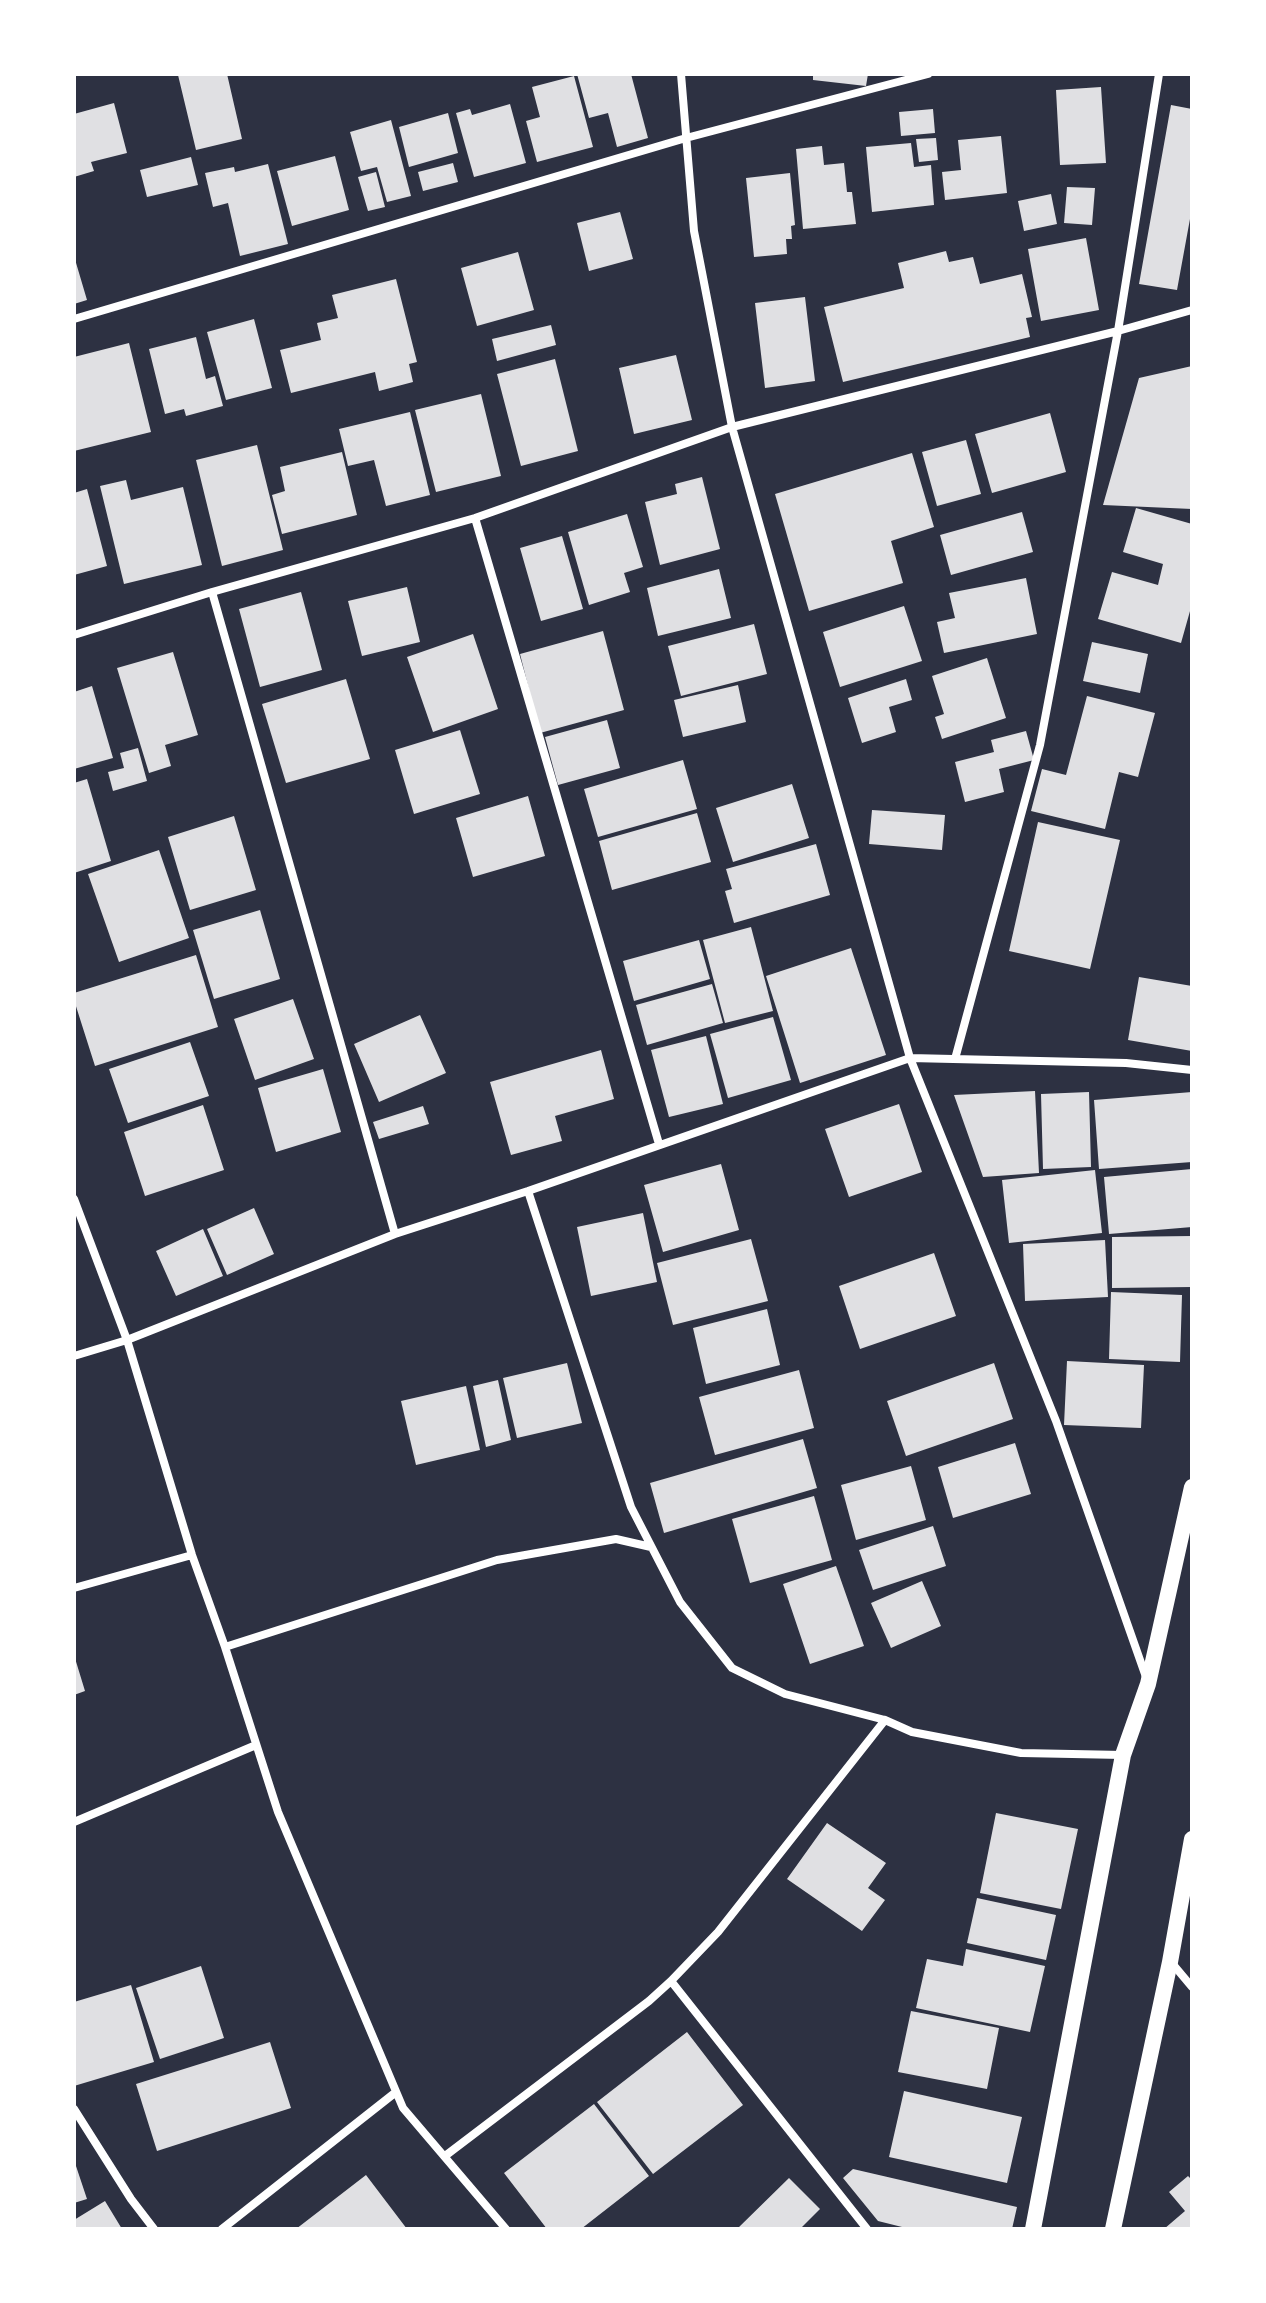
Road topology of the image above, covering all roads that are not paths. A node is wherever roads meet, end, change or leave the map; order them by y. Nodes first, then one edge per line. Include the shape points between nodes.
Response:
1 (681, 74) edge
2 (928, 74) edge
3 (1159, 74) edge
4 (894, 78) edge
5 (686, 138) junction
6 (1192, 310) edge
7 (74, 319) edge
8 (1118, 331) junction
9 (732, 427) junction
10 (475, 518) junction
11 (212, 592) junction
12 (74, 635) edge
13 (910, 1058) junction
14 (955, 1059) junction
15 (1192, 1070) edge
16 (659, 1144) junction
17 (528, 1191) junction
18 (74, 1199) edge
19 (395, 1234) junction
20 (127, 1340) junction
21 (74, 1356) edge
22 (1192, 1487) edge
23 (651, 1547) junction
24 (192, 1555) junction
25 (74, 1588) edge
26 (225, 1647) junction
27 (1148, 1684) junction
28 (885, 1720) junction
29 (256, 1745) junction
30 (1123, 1755) junction
31 (74, 1822) edge
32 (1192, 1839) edge
33 (1170, 1962) junction
34 (671, 1981) junction
35 (1192, 1987) edge
36 (396, 2092) junction
37 (75, 2114) edge
38 (445, 2156) junction
39 (154, 2229) edge
40 (222, 2229) edge
41 (506, 2229) edge
42 (867, 2229) edge
43 (1033, 2229) edge
44 (1113, 2229) edge

1 - 5 street
2 - 4 street
3 - 8 street
4 - 5 street
5 - 7 street
5 - 9 street via 694,231
6 - 8 street
8 - 9 street
8 - 14 street via 1040,745
9 - 10 street
9 - 13 street
10 - 11 street
10 - 16 street
11 - 12 street
11 - 19 street
13 - 14 street
13 - 16 street
13 - 27 street via 1056,1421
14 - 15 street
16 - 17 street
17 - 19 street
17 - 23 street via 631,1507
18 - 20 street
19 - 20 street
20 - 21 street
20 - 24 street
22 - 27 main road
23 - 26 street via 616,1539 497,1560
23 - 28 street via 680,1602 732,1668 785,1694
24 - 25 street
24 - 26 street
26 - 29 street
27 - 30 main road
28 - 30 street via 912,1732 1021,1753
28 - 34 street via 718,1932
29 - 31 street
29 - 36 street via 278,1812
30 - 43 main road
32 - 33 main road
33 - 35 street
33 - 44 main road
34 - 38 street
34 - 42 street
36 - 38 street via 403,2108
36 - 40 street
37 - 39 street
38 - 41 street

